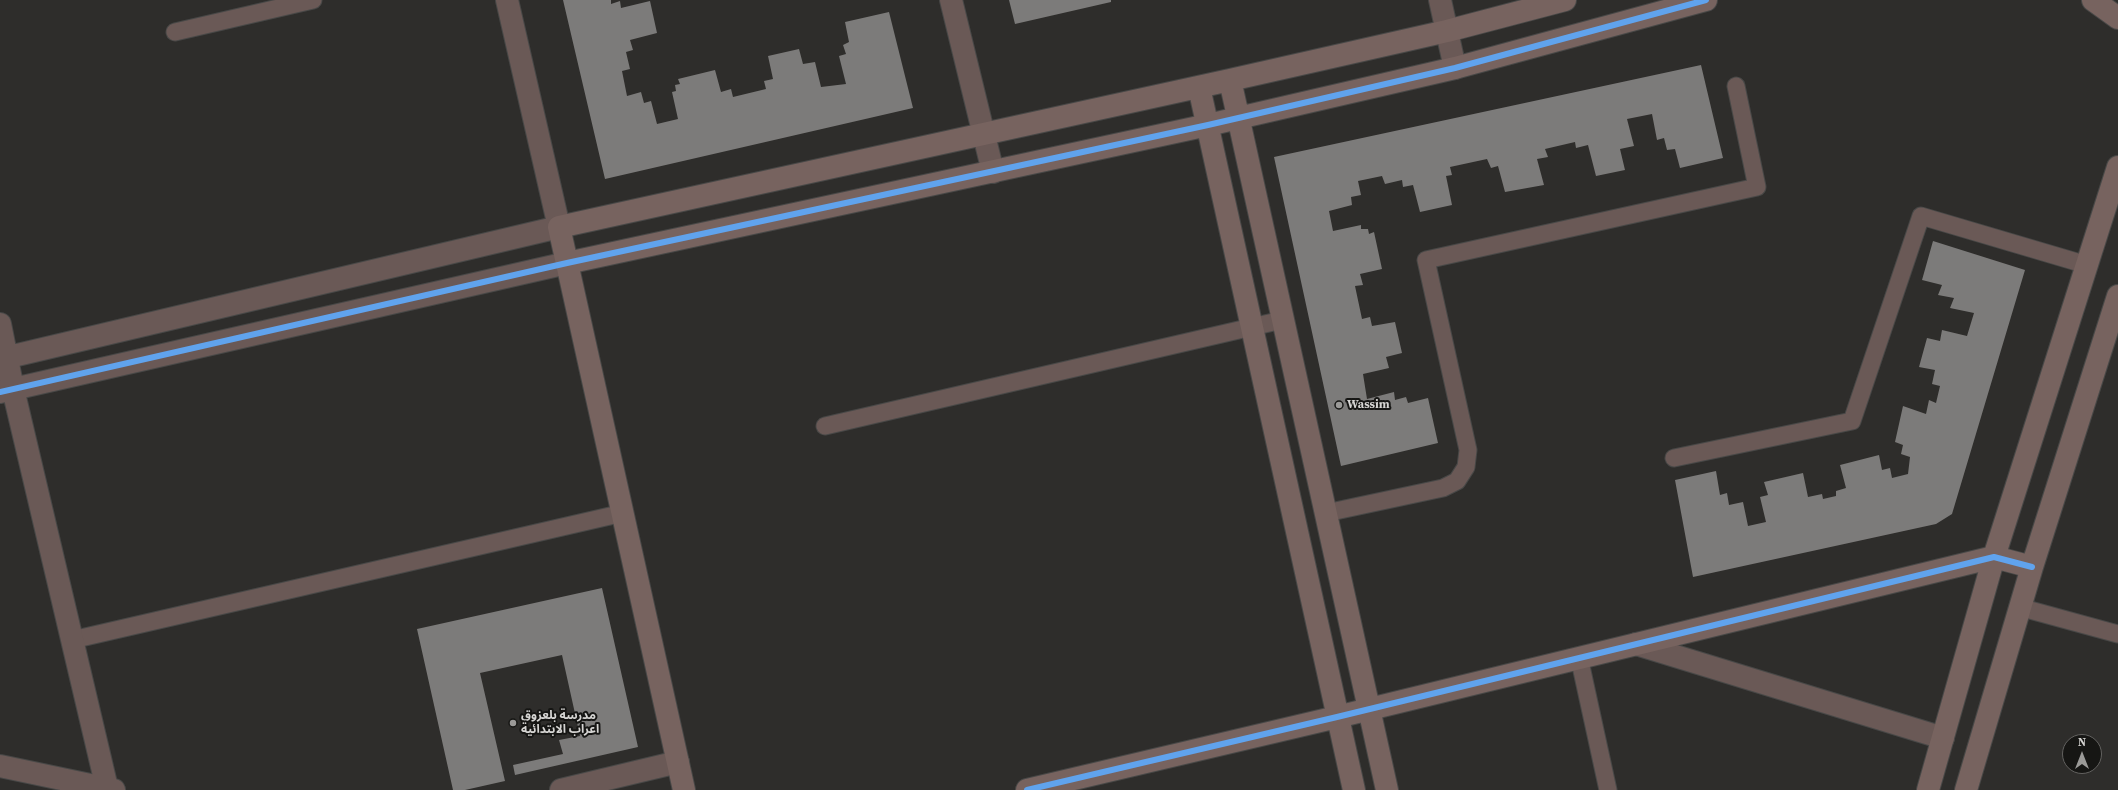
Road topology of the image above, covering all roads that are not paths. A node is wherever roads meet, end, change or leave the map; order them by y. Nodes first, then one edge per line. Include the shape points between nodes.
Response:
1 (313, 0) edge
2 (507, 0) edge
3 (951, 0) edge
4 (1440, 0) edge
5 (1565, 0) edge
6 (1706, 0) edge
7 (2093, 0) edge
8 (2118, 18) edge
9 (1447, 31) junction
10 (175, 32) dead end
11 (1455, 68) junction
12 (1230, 80) junction
13 (1736, 86) dead end
14 (1199, 87) junction
15 (1238, 117) junction
16 (1208, 125) junction
17 (984, 135) junction
18 (2118, 167) edge
19 (993, 172) junction
20 (559, 227) junction
21 (567, 263) junction
22 (2087, 266) junction
23 (2118, 296) edge
24 (1282, 320) junction
25 (0, 324) edge
26 (1252, 328) junction
27 (4, 358) edge
28 (6, 391) edge
29 (825, 426) dead end
30 (1674, 458) dead end
31 (623, 513) junction
32 (1326, 513) junction
33 (1994, 557) junction
34 (2032, 567) junction
35 (2020, 607) junction
36 (2118, 634) edge
37 (72, 640) junction
38 (1636, 644) junction
39 (1579, 657) junction
40 (1368, 709) junction
41 (1337, 717) junction
42 (1943, 738) junction
43 (678, 762) junction
44 (0, 766) edge
45 (111, 789) edge
46 (1036, 789) edge
47 (561, 790) edge
48 (684, 790) edge
49 (1354, 790) edge
50 (1387, 790) edge
51 (1608, 790) edge
52 (1928, 790) edge
53 (1966, 790) edge

1 - 10 lane
2 - 20 street
3 - 17 street
4 - 9 street
5 - 9 street
6 - 11 street
7 - 8 street
9 - 11 street
9 - 12 street
11 - 15 street
12 - 14 street
12 - 15 street
13 - 32 lane via 1758,187 1426,260 1468,450 1466,467 1457,482 1444,488
14 - 16 street
14 - 17 street
15 - 16 street
15 - 24 street
16 - 19 street
16 - 26 street
17 - 19 street
17 - 20 street
18 - 22 street
19 - 21 street
20 - 21 street
20 - 27 street
21 - 28 street
21 - 31 street
22 - 30 lane via 1921,216 1852,421
22 - 33 street
23 - 34 street
24 - 26 lane
24 - 32 street
25 - 27 street
26 - 29 lane
26 - 41 street
27 - 28 street
28 - 37 street
31 - 37 lane
31 - 43 street
32 - 40 street
33 - 34 street
33 - 38 street
33 - 42 street
34 - 35 street
35 - 36 lane
35 - 53 street
37 - 45 street
38 - 39 street
38 - 42 street
39 - 40 street
39 - 51 lane
40 - 41 street
40 - 50 street
41 - 46 street
41 - 49 street
42 - 52 street
43 - 47 street
43 - 48 street
44 - 45 street

